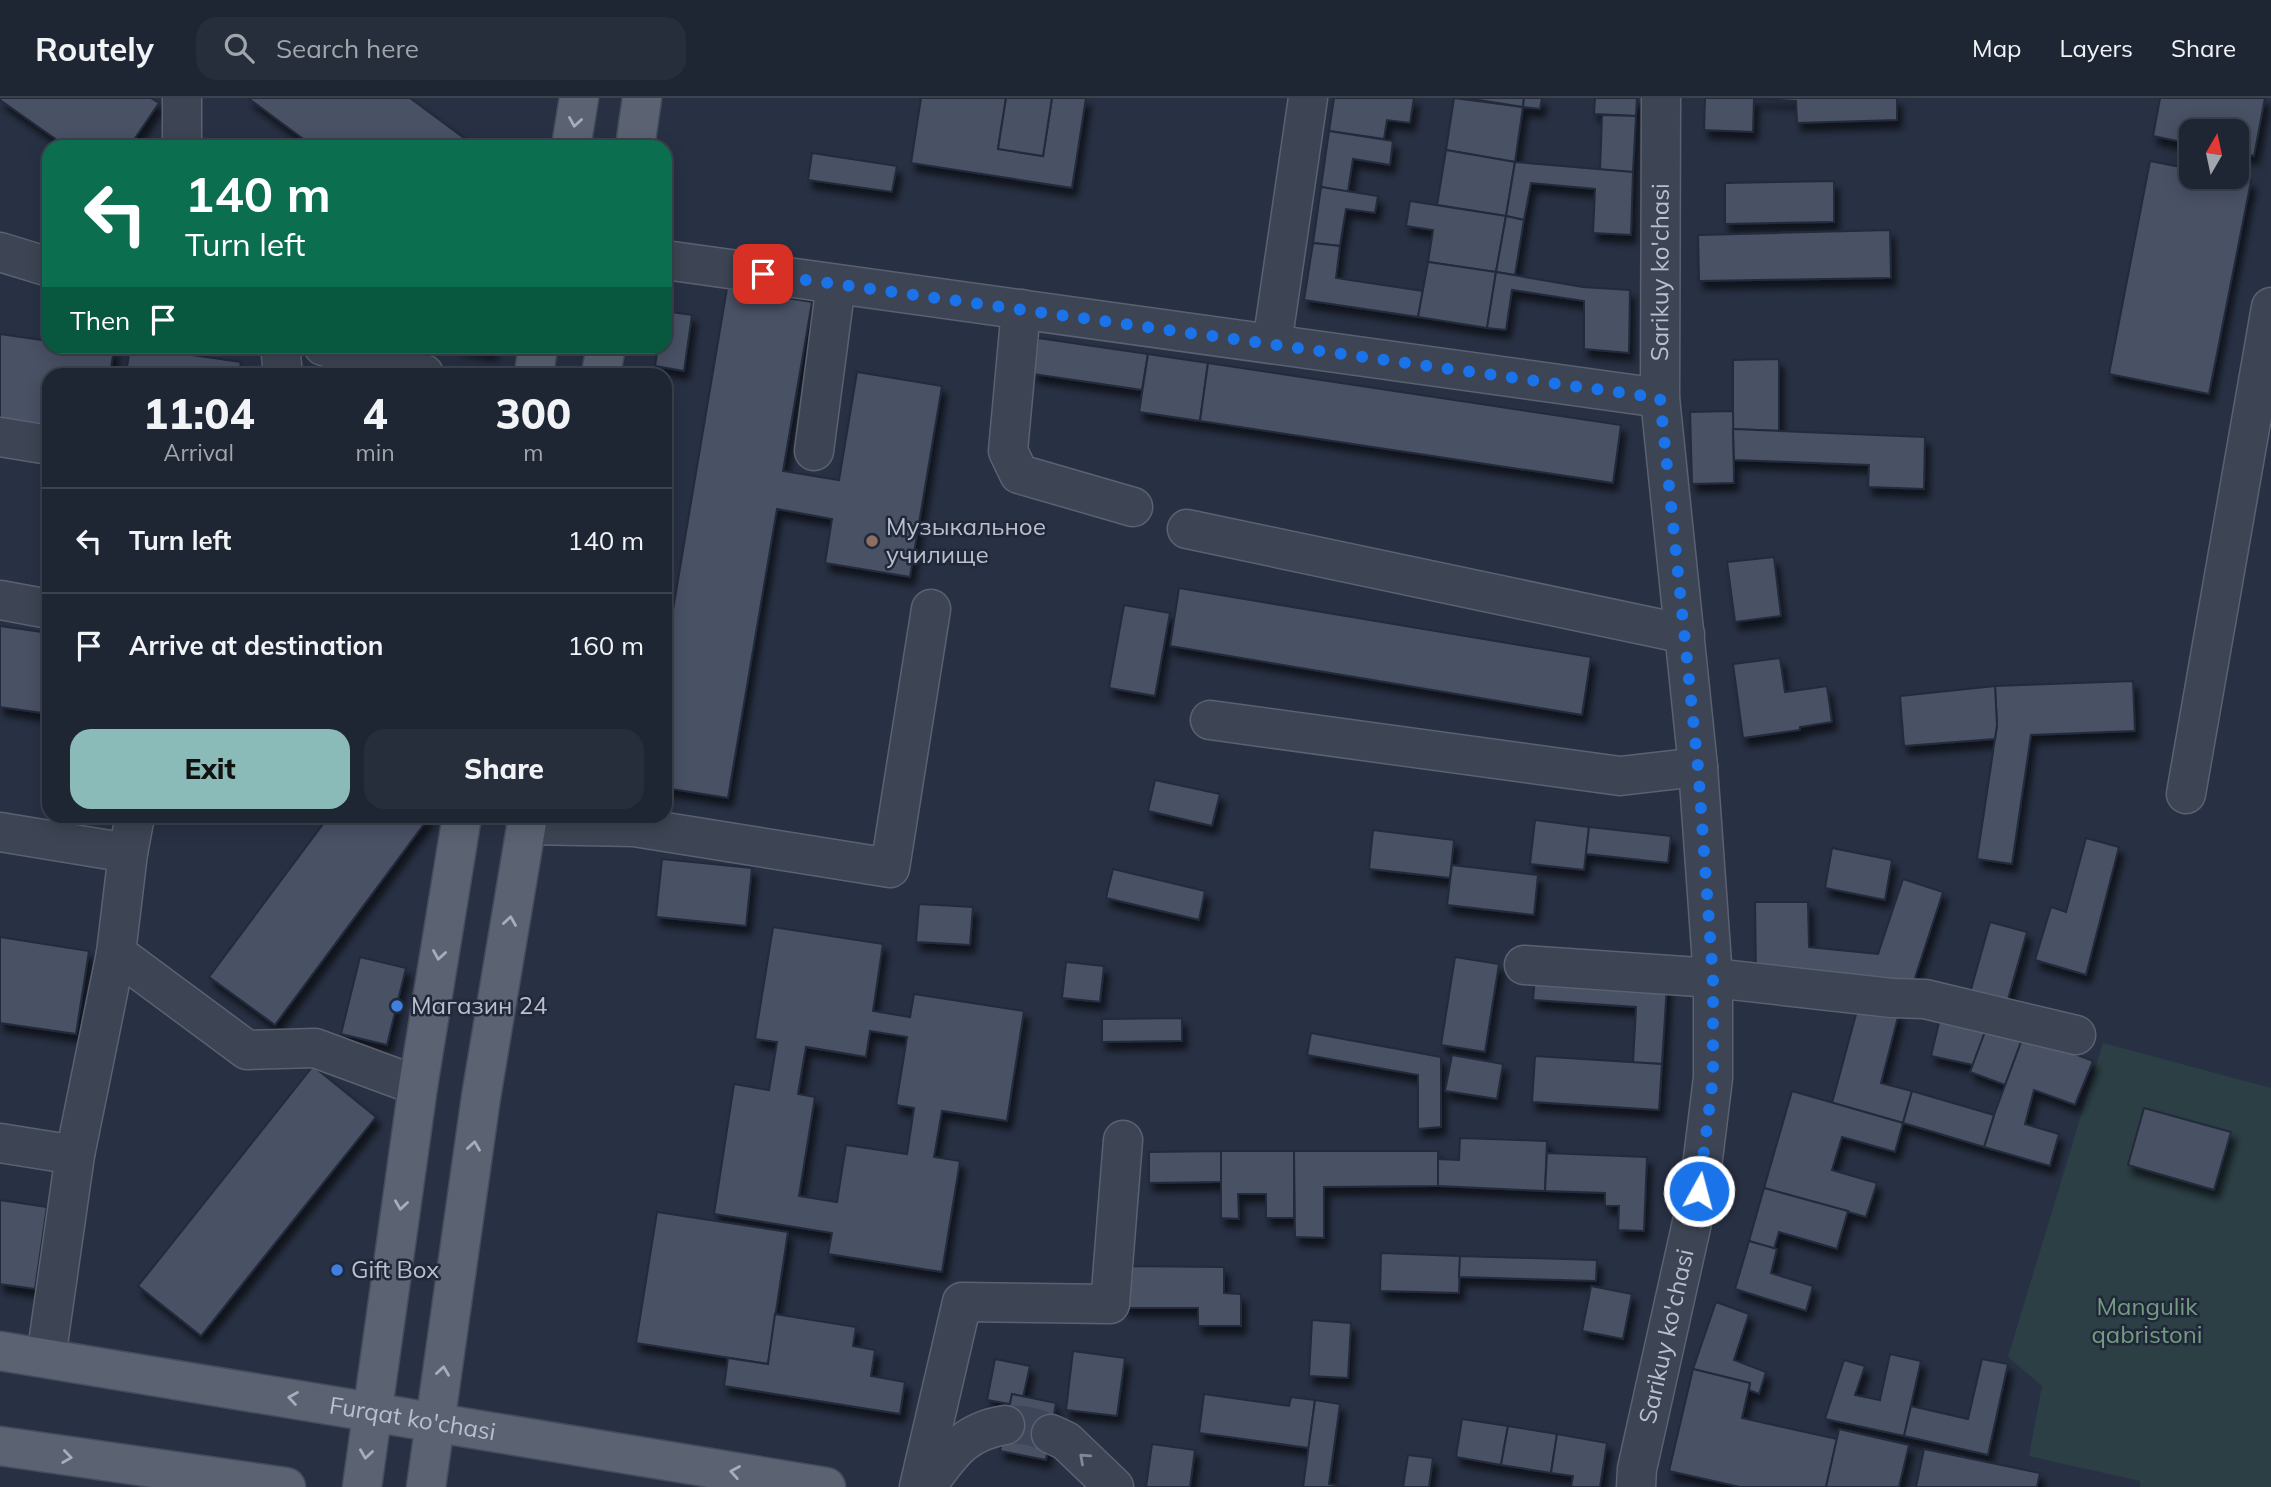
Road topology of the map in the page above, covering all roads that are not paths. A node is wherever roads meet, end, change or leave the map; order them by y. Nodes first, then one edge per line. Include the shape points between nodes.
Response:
1 (182, 98) edge
2 (579, 98) edge
3 (642, 98) edge
4 (1308, 98) edge
5 (1661, 98) edge
6 (183, 140) edge
7 (572, 140) edge
8 (636, 140) edge
9 (0, 252) edge
10 (672, 261) edge
11 (42, 265) edge
12 (836, 284) junction
13 (2271, 307) edge
14 (1021, 309) junction
15 (1272, 344) junction
16 (352, 354) edge
17 (402, 368) edge
18 (1660, 398) junction
19 (0, 438) edge
20 (42, 444) edge
21 (814, 451) dead end
22 (1133, 507) dead end
23 (1187, 529) dead end
24 (0, 600) edge
25 (42, 608) edge
26 (931, 609) dead end
27 (1685, 634) junction
28 (1210, 720) dead end
29 (1698, 767) junction
30 (2186, 794) dead end
31 (134, 823) edge
32 (461, 823) edge
33 (527, 823) edge
34 (573, 823) edge
35 (0, 832) edge
36 (128, 853) junction
37 (116, 953) junction
38 (1524, 965) dead end
39 (1713, 978) junction
40 (2076, 1035) dead end
41 (418, 1086) junction
42 (1123, 1140) dead end
43 (0, 1143) edge
44 (75, 1155) junction
45 (0, 1351) edge
46 (46, 1358) junction
47 (373, 1411) junction
48 (436, 1421) junction
49 (1005, 1425) tunnel mouth
50 (1051, 1434) tunnel mouth
51 (0, 1446) edge
52 (286, 1487) edge
53 (362, 1487) edge
54 (426, 1487) edge
55 (826, 1487) edge
56 (919, 1487) edge
57 (926, 1487) edge
58 (1114, 1487) edge
59 (1636, 1487) edge

1 - 6 street
2 -> 7 main road
3 - 8 main road
4 - 15 street
5 - 18 street, Sarikuy ko'chasi
9 - 11 street
10 - 12 street
12 - 14 street
12 - 21 street
13 - 30 street
14 - 15 street
14 - 22 street via 1008,451 1019,474
15 - 18 street
16 - 17 street
18 - 27 street, Sarikuy ko'chasi
19 - 20 street
23 - 27 street
24 - 25 street
26 - 34 street via 890,868 634,827
27 - 29 street, Sarikuy ko'chasi
28 - 29 street via 1620,776
29 - 39 street, Sarikuy ko'chasi
31 - 36 street
32 -> 41 main road
48 -> 33 main road via 481,1097
35 - 36 street
36 - 37 street
37 - 41 street via 247,1050 315,1048
37 - 44 street
38 - 39 street
39 - 40 street via 1925,999
39 - 59 street, Sarikuy ko'chasi via 1713,1078 1699,1191
41 -> 47 main road
42 - 56 street via 1110,1304 962,1302
43 - 44 street
44 - 46 street
45 - 46 main road, Furqat ko'chasi
47 -> 46 main road, Furqat ko'chasi
47 - 48 main road, Furqat ko'chasi
47 -> 53 main road
48 - 54 main road
55 -> 48 main road, Furqat ko'chasi
49 - 57 street via 957,1446
58 -> 50 street via 1066,1441
51 -> 52 main road

